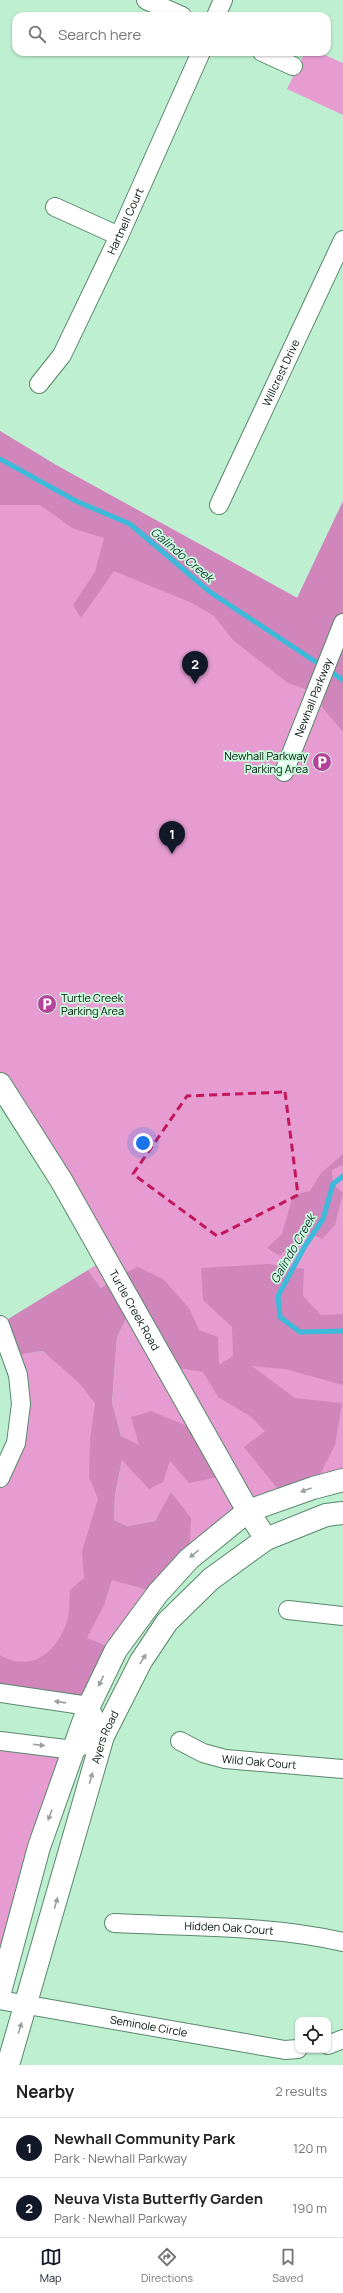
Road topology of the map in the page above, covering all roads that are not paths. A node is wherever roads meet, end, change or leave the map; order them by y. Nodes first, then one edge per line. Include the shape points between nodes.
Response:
1 (146, 0) edge
2 (223, 0) edge
3 (173, 12) edge
4 (218, 12) edge
5 (198, 56) edge
6 (271, 56) edge
7 (293, 66) dead end
8 (55, 207) dead end
9 (119, 236) junction
10 (343, 240) edge
11 (39, 384) dead end
12 (219, 505) dead end
13 (343, 623) edge
14 (284, 772) dead end
15 (0, 1084) edge
16 (0, 1324) edge
17 (0, 1478) edge
18 (343, 1480) edge
19 (248, 1511) junction
20 (343, 1513) edge
21 (266, 1539) junction
22 (288, 1610) dead end
23 (343, 1616) edge
24 (0, 1693) edge
25 (89, 1706) junction
26 (103, 1736) junction
27 (0, 1741) edge
28 (180, 1741) dead end
29 (74, 1750) junction
30 (343, 1769) edge
31 (114, 1923) dead end
32 (343, 1942) edge
33 (0, 1992) edge
34 (0, 2000) edge
35 (26, 2006) junction
36 (343, 2039) edge
37 (331, 2044) edge
38 (289, 2055) edge
39 (8, 2065) edge

1 - 3 street
2 - 4 street
5 - 9 street, Hartnell Court
6 - 7 street
8 - 9 street
9 - 11 street, Hartnell Court via 62,355
10 - 12 street, Willcrest Drive
13 - 14 street, Newhall Parkway
15 - 19 street, Turtle Creek Road via 61,1180
16 - 17 street via 18,1375 21,1404 16,1443
18 -> 19 street
19 - 21 street, Turtle Creek Road
19 -> 25 street via 189,1559 158,1593 116,1650
20 - 21 street, Ayers Road via 326,1515
26 -> 21 street, Ayers Road via 141,1661 167,1622 211,1579
22 - 23 street
25 -> 24 street
25 - 26 street
25 - 29 street
26 - 29 street
35 -> 26 street, Ayers Road
27 -> 29 street
28 - 30 street, Wild Oak Court via 203,1753 224,1759
29 -> 33 street via 39,1847
31 - 32 street, Hidden Oak Court via 286,1933
34 - 35 street, Seminole Circle
35 - 38 street, Seminole Circle
39 -> 35 street, Ayers Road
36 - 37 street

